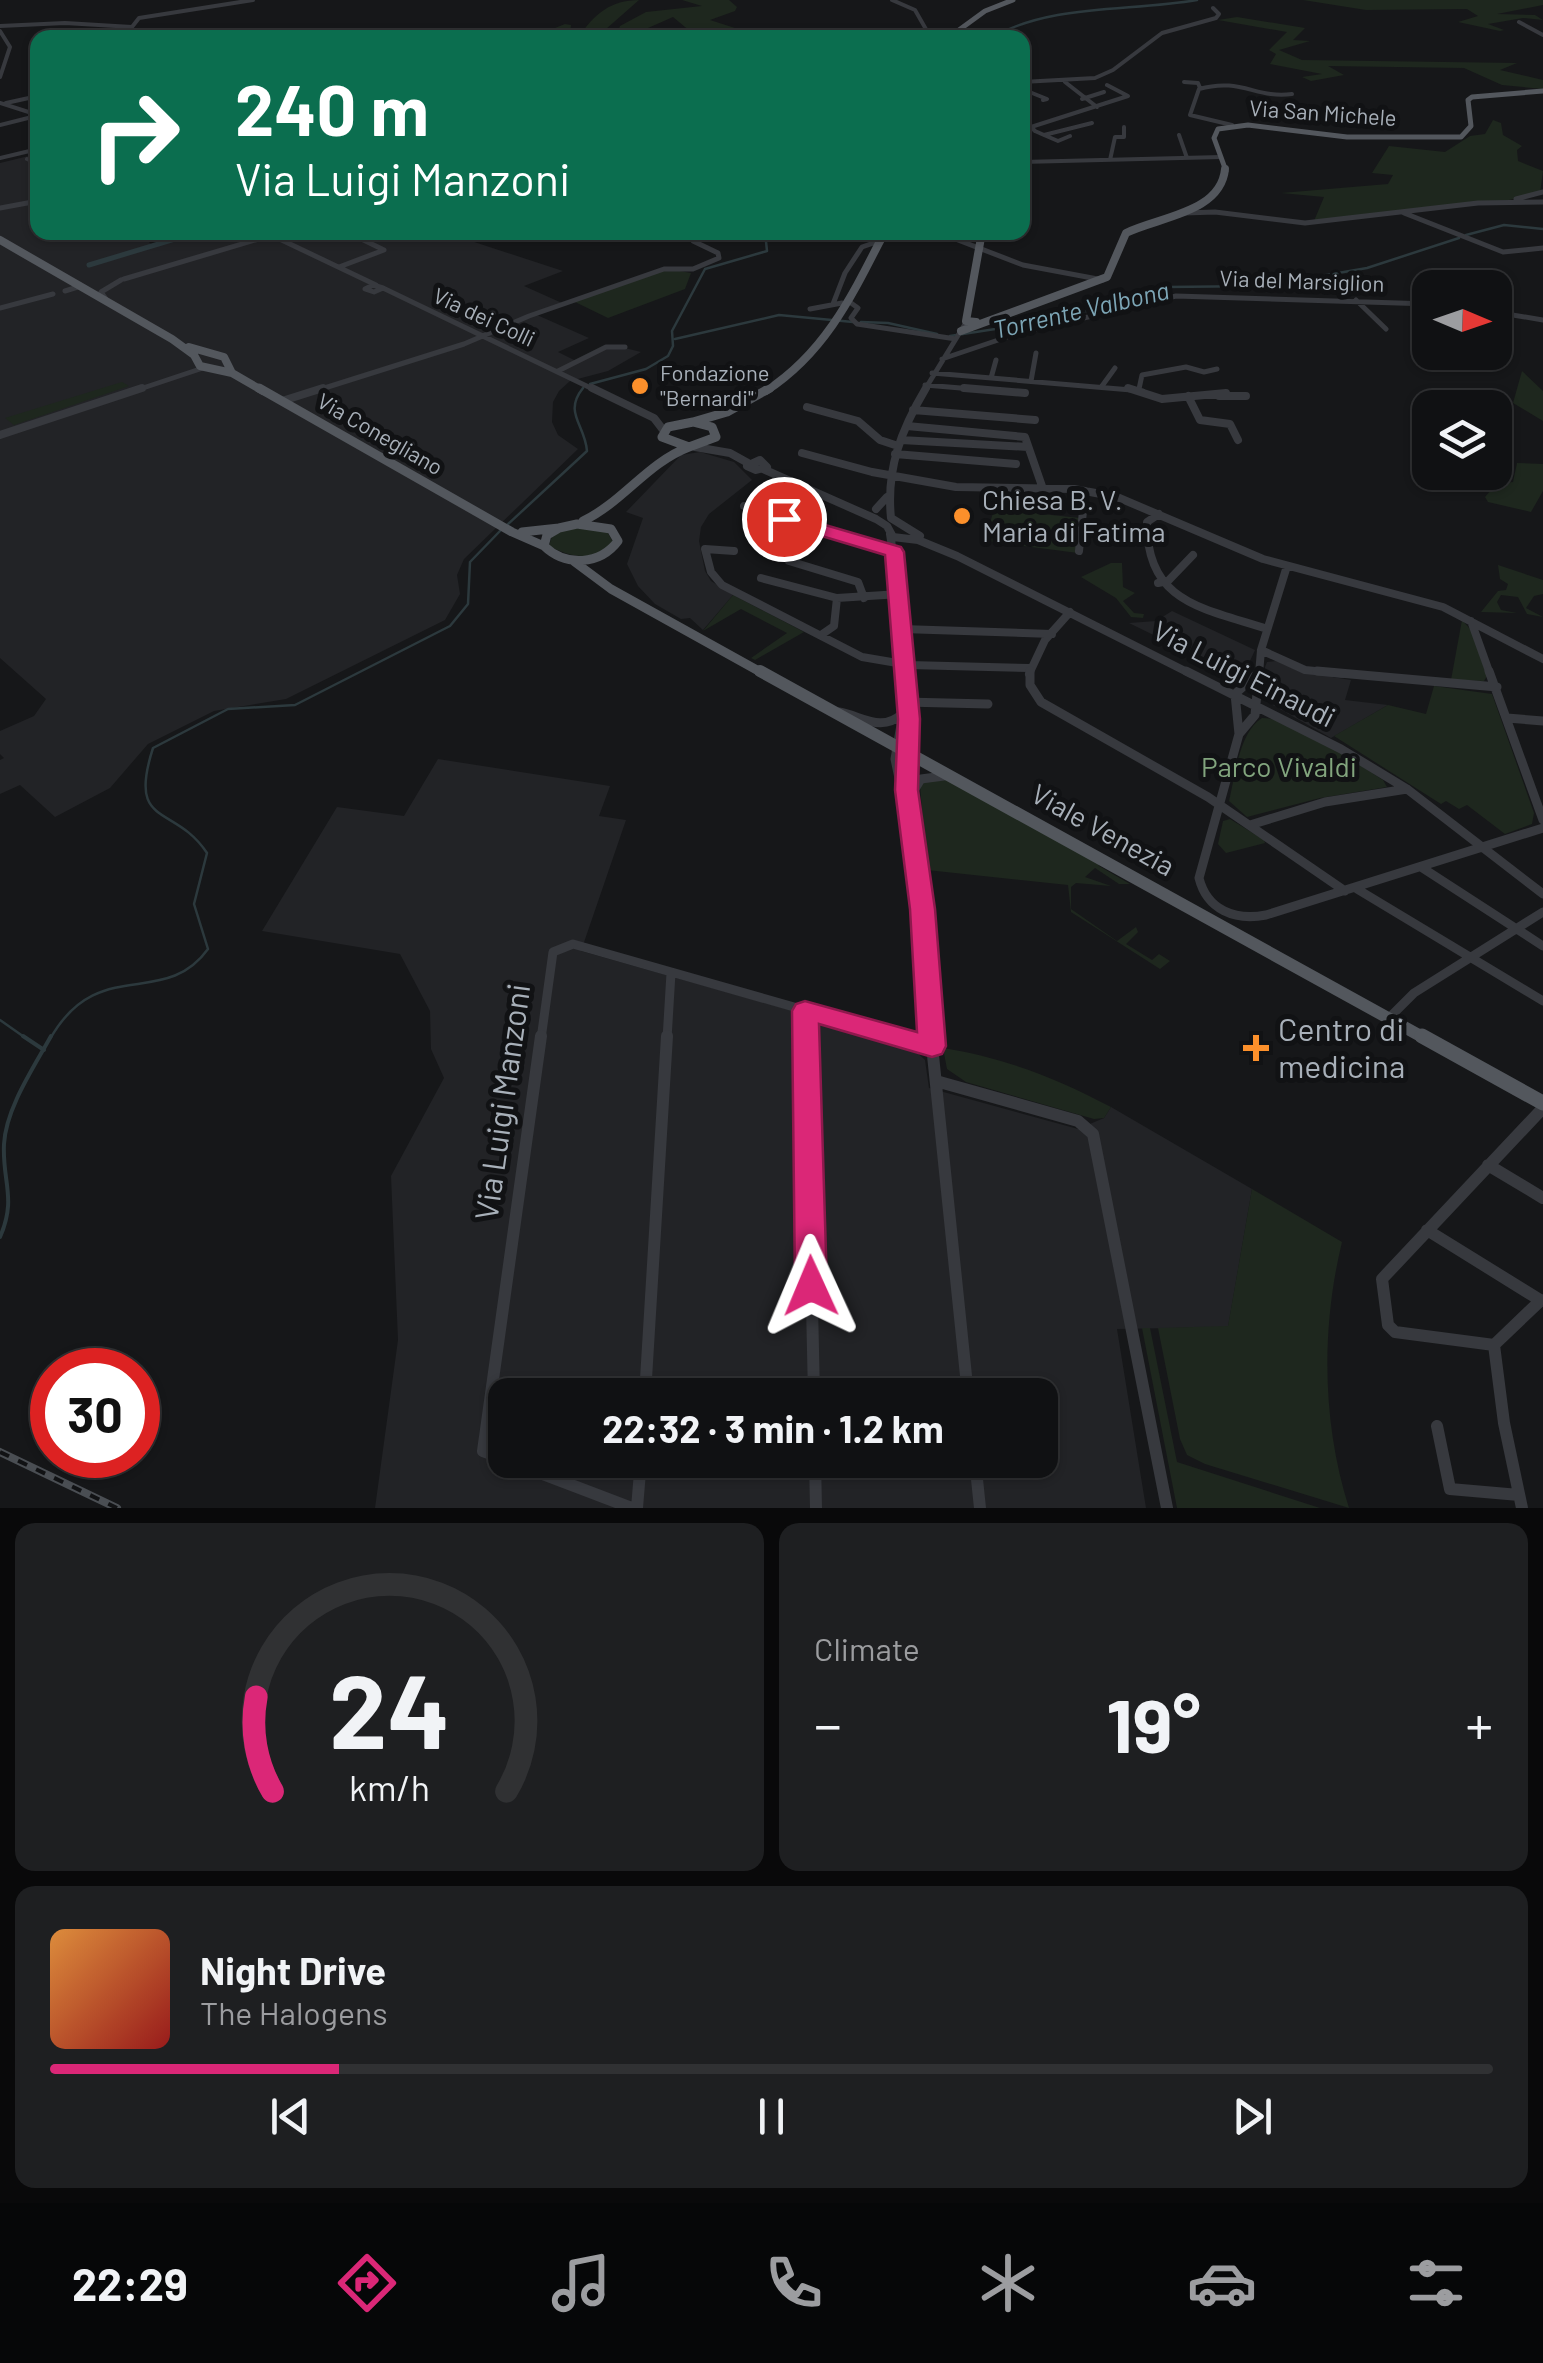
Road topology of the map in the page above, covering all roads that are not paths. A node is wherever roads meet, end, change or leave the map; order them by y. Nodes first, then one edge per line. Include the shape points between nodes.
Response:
1 (254, 0) edge
2 (892, 0) edge
3 (1013, 0) edge
4 (1213, 8) dead end
5 (88, 21) dead end
6 (1519, 22) dead end
7 (52, 23) junction
8 (66, 23) junction
9 (0, 29) edge
10 (87, 30) edge
11 (927, 30) edge
12 (959, 30) edge
13 (1543, 35) edge
14 (0, 77) edge
15 (1065, 82) junction
16 (1184, 82) dead end
17 (1107, 84) dead end
18 (1030, 85) edge
19 (1200, 88) junction
20 (1030, 90) edge
21 (1543, 91) edge
22 (1104, 92) dead end
23 (1292, 94) dead end
24 (1270, 96) junction
25 (30, 98) edge
26 (1082, 99) junction
27 (1043, 100) dead end
28 (1, 104) edge
29 (1263, 104) dead end
30 (1096, 107) junction
31 (30, 113) edge
32 (30, 118) edge
33 (1092, 123) dead end
34 (0, 124) edge
35 (1232, 125) junction
36 (1124, 126) dead end
37 (1035, 131) junction
38 (1030, 133) edge
39 (1044, 135) junction
40 (1179, 135) dead end
41 (1070, 136) dead end
42 (30, 151) edge
43 (18, 154) junction
44 (1222, 157) junction
45 (0, 158) edge
46 (1186, 158) junction
47 (30, 160) edge
48 (1110, 160) junction
49 (1030, 162) edge
50 (1543, 192) edge
51 (30, 202) edge
52 (1504, 202) junction
53 (1543, 202) edge
54 (0, 208) edge
55 (1402, 212) junction
56 (1184, 213) junction
57 (0, 240) edge
58 (251, 240) edge
59 (282, 240) edge
60 (363, 240) edge
61 (692, 240) edge
62 (879, 240) edge
63 (891, 240) edge
64 (958, 240) edge
65 (981, 240) edge
66 (1543, 248) edge
67 (980, 249) junction
68 (338, 267) junction
69 (138, 276) joint
70 (67, 278) junction
71 (1103, 280) junction
72 (122, 281) junction
73 (80, 286) junction
74 (65, 291) dead end
75 (53, 294) dead end
76 (1356, 300) junction
77 (108, 302) junction
78 (1412, 303) edge
79 (833, 304) junction
80 (0, 308) edge
81 (810, 309) dead end
82 (1512, 315) edge
83 (1543, 320) edge
84 (966, 329) junction
85 (1386, 329) dead end
86 (485, 336) junction
87 (174, 340) junction
88 (625, 347) dead end
89 (1036, 354) dead end
90 (216, 355) junction
91 (942, 359) junction
92 (996, 360) dead end
93 (225, 362) junction
94 (202, 365) junction
95 (1114, 368) dead end
96 (1216, 370) dead end
97 (558, 372) junction
98 (232, 373) junction
99 (932, 373) junction
100 (178, 375) joint
101 (992, 378) junction
102 (1032, 381) junction
103 (924, 385) junction
104 (1102, 386) junction
105 (1139, 389) junction
106 (1226, 392) dead end
107 (1026, 393) dead end
108 (1246, 396) dead end
109 (1189, 398) junction
110 (282, 401) junction
111 (807, 406) dead end
112 (734, 409) junction
113 (913, 410) junction
114 (654, 418) junction
115 (1035, 420) dead end
116 (688, 422) junction
117 (907, 426) junction
118 (664, 430) junction
119 (716, 434) junction
120 (0, 436) edge
121 (1022, 436) joint
122 (1238, 440) dead end
123 (667, 442) junction
124 (692, 447) junction
125 (898, 447) junction
126 (1028, 447) junction
127 (730, 453) junction
128 (802, 453) dead end
129 (664, 459) junction
130 (1016, 464) dead end
131 (890, 471) junction
132 (1043, 489) junction
133 (1085, 491) junction
134 (887, 497) junction
135 (622, 500) junction
136 (744, 506) dead end
137 (874, 513) junction
138 (889, 514) junction
139 (1160, 514) junction
140 (784, 519) junction
141 (580, 523) junction
142 (502, 527) junction
143 (560, 527) junction
144 (611, 529) junction
145 (890, 532) junction
146 (902, 539) junction
147 (762, 542) dead end
148 (544, 546) junction
149 (734, 551) dead end
150 (1080, 551) dead end
151 (1193, 555) dead end
152 (603, 556) junction
153 (572, 560) junction
154 (789, 561) dead end
155 (1286, 566) junction
156 (761, 578) dead end
157 (1158, 582) junction
158 (900, 594) junction
159 (837, 598) junction
160 (864, 598) junction
161 (638, 602) junction
162 (1070, 612) junction
163 (1480, 614) dead end
164 (1467, 617) junction
165 (902, 629) junction
166 (1268, 629) junction
167 (1495, 633) junction
168 (1052, 634) junction
169 (1477, 634) junction
170 (822, 636) junction
171 (1483, 648) junction
172 (1262, 650) junction
173 (1543, 660) edge
174 (904, 664) junction
175 (1030, 668) junction
176 (1256, 674) junction
177 (1496, 687) junction
178 (1235, 694) junction
179 (905, 702) junction
180 (988, 704) dead end
181 (1239, 707) junction
182 (1255, 708) junction
183 (832, 711) junction
184 (1507, 718) junction
185 (1543, 721) edge
186 (1239, 734) junction
187 (895, 743) junction
188 (912, 754) junction
189 (896, 766) junction
190 (966, 782) junction
191 (1406, 789) junction
192 (1220, 806) junction
193 (1250, 825) junction
194 (1542, 827) edge
195 (1484, 847) junction
196 (916, 852) junction
197 (1421, 867) junction
198 (1349, 889) junction
199 (1543, 894) edge
200 (1543, 912) edge
201 (1216, 914) junction
202 (1514, 930) junction
203 (1543, 946) edge
204 (1470, 956) junction
205 (671, 972) junction
206 (1543, 1001) edge
207 (805, 1011) junction
208 (1390, 1018) junction
209 (932, 1046) junction
210 (936, 1082) junction
211 (1543, 1106) edge
212 (1488, 1165) junction
213 (1543, 1198) edge
214 (1427, 1230) junction
215 (1542, 1299) edge
216 (1494, 1345) junction
217 (493, 1378) edge
218 (645, 1378) edge
219 (814, 1378) edge
220 (966, 1378) edge
221 (488, 1415) edge
222 (1437, 1426) dead end
223 (488, 1453) edge
224 (554, 1478) edge
225 (638, 1478) edge
226 (815, 1478) edge
227 (977, 1478) edge
228 (1520, 1501) edge
229 (635, 1508) edge
230 (816, 1508) edge
231 (980, 1508) edge
232 (1167, 1508) edge

1 - 8 street via 139,18 125,29
2 - 11 street via 913,8
3 - 12 main road
4 - 15 street via 1216,18 1162,32 1109,72
5 - 8 street
6 - 13 street
7 - 8 street
7 - 9 street
7 - 10 street
9 - 14 street via 10,47
15 - 18 street
15 - 26 street
16 - 19 street
17 - 30 street via 1128,96
19 - 24 street via 1254,85
19 - 35 street via 1190,115
20 - 27 street
21 - 35 main road, Via San Michele via 1472,97 1468,132 1454,138 1330,136
22 - 26 street
23 - 24 street
24 - 29 street
25 - 28 street
26 - 30 street
28 - 31 street
30 - 37 street via 1030,127
32 - 34 street
33 - 39 street
35 - 44 main road, Via San Michele via 1214,134
36 - 48 street
37 - 38 street
37 - 39 street
39 - 41 street via 1058,141
40 - 46 street
42 - 43 street
43 - 45 street
43 - 47 street
44 - 46 street
44 - 56 main road, Via San Michele via 1224,181
46 - 48 street
48 - 49 street
50 - 52 street
51 - 54 street
52 - 53 street
52 - 55 street
55 - 56 street via 1304,223
55 - 66 street via 1503,252
56 - 71 main road, Via San Michele via 1126,234
57 - 70 main road, Via Conegliano
58 - 69 street
59 - 68 street, Via dei Colli
60 - 68 street via 384,250
61 - 86 street via 720,258 654,272
62 - 112 main road via 838,321 806,364
63 - 79 street via 869,242 847,268
64 - 67 street
65 - 67 main road
67 - 71 street
67 - 84 main road
68 - 86 street, Via dei Colli via 367,291 395,294
69 - 72 street
70 - 72 street via 93,287
70 - 73 main road, Via Conegliano
71 - 84 main road
72 - 77 street via 101,291
73 - 74 street
73 - 77 main road, Via Conegliano
75 - 80 street
76 - 78 street, Via del Marsiglion
76 - 85 street
76 - 91 street, Via del Marsiglion via 1176,296
77 - 87 main road, Via Conegliano
79 - 81 street
79 - 84 street via 858,308 854,322
82 - 83 street
84 - 91 street
86 - 97 street, Via dei Colli
86 - 110 street
87 - 90 main road, Via Conegliano
87 - 94 main road, Via Conegliano
88 - 97 street, Via dei Colli via 606,347
89 - 102 street
90 - 93 main road, Via Conegliano
90 - 94 main road
91 - 99 street
92 - 101 street
93 - 94 main road
93 - 98 main road, Via Conegliano
94 - 98 main road, Via Conegliano
94 - 100 street
95 - 104 street
96 - 105 street via 1186,366 1142,375
97 - 114 street, Via dei Colli
98 - 110 main road, Via Conegliano
99 - 101 street
99 - 103 street
100 - 120 street
101 - 102 street
102 - 104 street
103 - 107 street
103 - 113 street
104 - 105 street
105 - 109 street via 1157,398
106 - 109 street
108 - 109 street
109 - 122 street via 1200,420 1230,424
110 - 142 main road, Via Conegliano
111 - 125 street via 858,421
112 - 116 main road
112 - 119 main road via 718,422
113 - 115 street
113 - 117 street
114 - 116 street
114 - 118 street
116 - 118 main road
116 - 119 main road
117 - 121 street
117 - 125 street
118 - 123 main road
119 - 124 main road
119 - 127 street
121 - 126 street
123 - 124 main road
123 - 129 main road
124 - 127 street
124 - 129 main road
125 - 126 street
125 - 130 street
125 - 131 street
126 - 132 street
127 - 137 street via 750,469 767,469
128 - 131 street
129 - 135 main road
131 - 132 street via 969,488
131 - 134 street
132 - 133 street
133 - 139 street
133 - 150 street
134 - 137 street
134 - 138 street
135 - 141 main road
135 - 144 main road
136 - 140 street
137 - 138 street
137 - 145 street
138 - 146 street, Via Luigi Einaudi
139 - 155 street
139 - 157 street via 1147,522 1146,538
140 - 146 street
140 - 147 street
141 - 143 main road
141 - 144 main road
142 - 143 main road via 531,533
142 - 148 main road, Viale Venezia
143 - 148 main road via 546,535
144 - 152 main road via 618,541
145 - 146 street
145 - 146 street, Via Luigi Einaudi
146 - 158 street
146 - 162 street, Via Luigi Einaudi via 957,556
148 - 153 main road, Viale Venezia
149 - 170 street via 705,549 718,580
151 - 157 street via 1168,582
152 - 153 main road
152 - 161 main road, Viale Venezia via 603,576
153 - 161 main road, Viale Venezia
154 - 160 street via 858,582
155 - 164 street
155 - 166 street
156 - 159 street
157 - 166 street via 1184,601
158 - 160 street
158 - 165 street
159 - 160 street
159 - 170 street via 834,626
161 - 183 main road, Viale Venezia
162 - 168 street
162 - 178 street, Via Luigi Einaudi
163 - 164 street
164 - 167 street
164 - 169 street
165 - 168 street
165 - 174 street
166 - 172 street
167 - 169 street
167 - 171 street
167 - 173 street
168 - 175 street
169 - 171 street
170 - 174 street via 857,655
171 - 177 street
172 - 176 street
172 - 177 street via 1305,670
174 - 175 street
174 - 179 street
175 - 192 street via 1032,691 1046,707
176 - 178 street
176 - 182 street
177 - 184 street
178 - 181 street
178 - 182 street, Via Luigi Einaudi
179 - 180 street
179 - 183 street via 901,716 888,724
179 - 187 street
179 - 188 street
181 - 182 street
181 - 186 street
182 - 186 street
182 - 191 street, Via Luigi Einaudi
183 - 187 main road, Viale Venezia
184 - 185 street
184 - 194 street
186 - 192 street
187 - 188 main road, Viale Venezia
187 - 189 street
188 - 189 street
188 - 190 main road, Viale Venezia
188 - 196 street via 908,806
189 - 196 street
190 - 196 street via 931,776 914,786
190 - 201 main road, Viale Venezia
191 - 193 street via 1325,802
191 - 195 street, Via Luigi Einaudi
192 - 193 street
192 - 201 street via 1199,878
193 - 198 street
194 - 195 street
195 - 197 street
195 - 199 street, Via Luigi Einaudi
196 - 209 street
197 - 198 street
197 - 202 street
198 - 201 street via 1248,920
198 - 204 street
200 - 202 street
201 - 208 main road, Viale Venezia
202 - 203 street
202 - 204 street
204 - 206 street
204 - 208 street via 1414,993
205 - 207 street, Via Luigi Manzoni
205 - 217 street, Via Luigi Manzoni via 573,944 553,952
205 - 218 street
207 - 209 street, Via Luigi Manzoni
207 - 219 street
208 - 211 main road, Viale Venezia
209 - 210 street
210 - 220 street
210 - 232 street via 1078,1121 1093,1134
211 - 212 street
212 - 213 street
212 - 214 street
214 - 215 street
214 - 216 street via 1384,1275 1388,1325 1394,1332
215 - 216 street
216 - 228 street
221 - 223 street, Via Luigi Manzoni
222 - 228 street via 1450,1489
224 - 229 street, Via Luigi Manzoni
225 - 229 street
226 - 230 street
227 - 231 street

